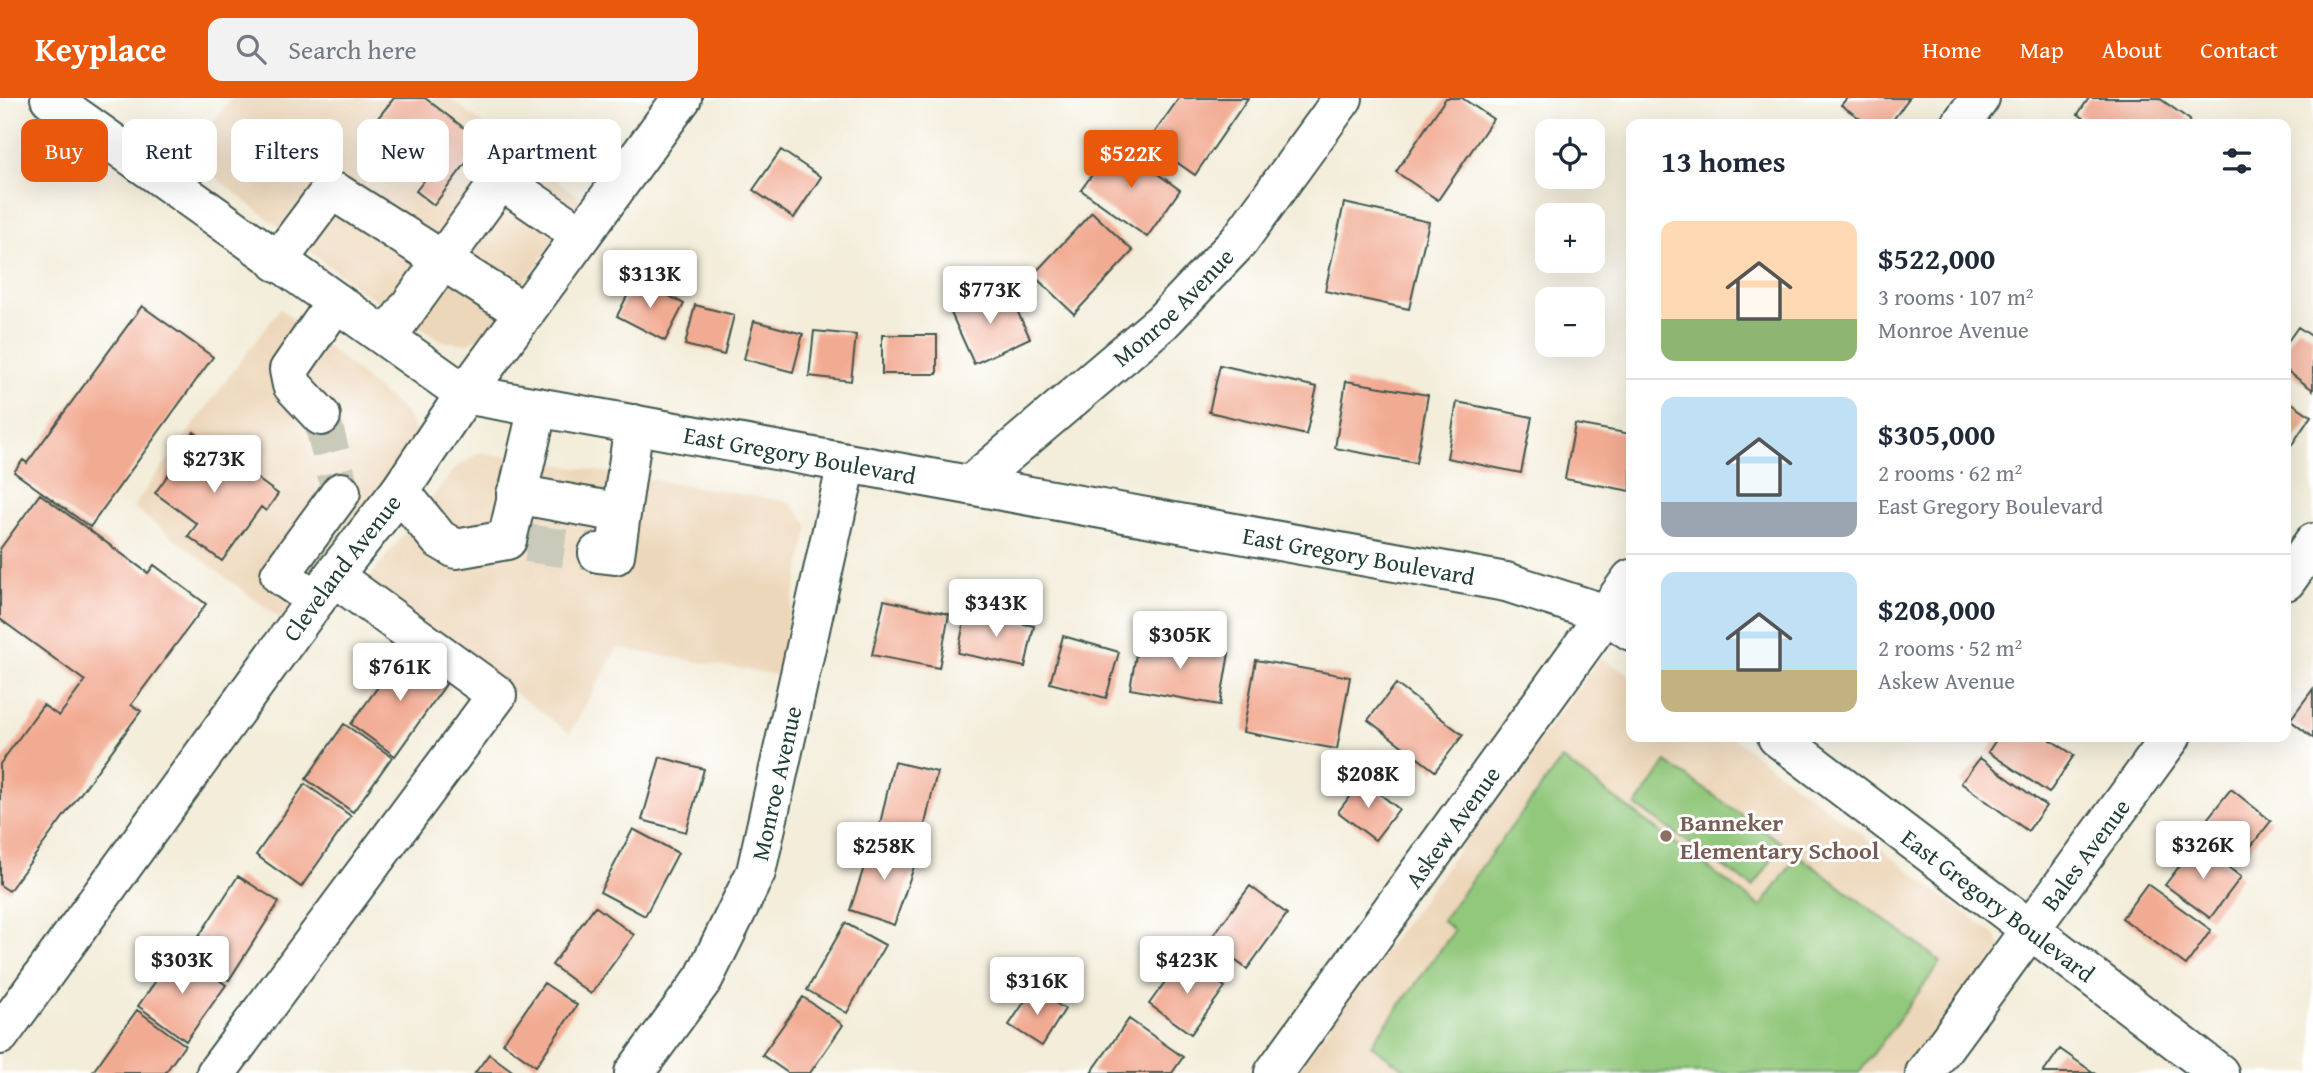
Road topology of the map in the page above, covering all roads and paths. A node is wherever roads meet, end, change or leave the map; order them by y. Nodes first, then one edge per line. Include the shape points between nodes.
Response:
1 (50, 98) edge
2 (682, 98) edge
3 (1343, 98) edge
4 (1980, 98) edge
5 (1965, 119) edge
6 (581, 235) junction
7 (443, 261) junction
8 (277, 262) junction
9 (336, 302) junction
10 (524, 313) junction
11 (387, 337) junction
12 (465, 394) junction
13 (538, 407) junction
14 (308, 420) tunnel mouth
15 (634, 424) junction
16 (847, 463) junction
17 (970, 485) junction
18 (400, 491) junction
19 (516, 494) junction
20 (327, 502) dead end
21 (621, 513) junction
22 (2313, 543) edge
23 (598, 553) dead end
24 (2291, 574) edge
25 (324, 588) junction
26 (1626, 596) edge
27 (1618, 623) edge
28 (1784, 742) edge
29 (2167, 742) edge
30 (2030, 929) junction
31 (0, 1035) edge
32 (216, 1073) edge
33 (634, 1073) edge
34 (1274, 1073) edge
35 (1925, 1073) edge
36 (2219, 1073) edge

1 - 8 main road, East Gregory Boulevard
2 - 6 main road, Cleveland Avenue
3 - 17 main road, Monroe Avenue via 1240,241 1162,322
4 - 5 main road
6 - 7 main road via 508,185 500,185
6 - 10 main road, Cleveland Avenue
7 - 8 main road via 337,193 327,195
7 - 10 main road
7 - 11 main road
8 - 9 main road, East Gregory Boulevard
9 - 11 main road, East Gregory Boulevard
9 - 14 main road via 289,370
10 - 12 main road, Cleveland Avenue
11 - 12 main road, East Gregory Boulevard
12 - 13 main road, East Gregory Boulevard
12 - 18 main road, Cleveland Avenue
13 - 15 main road, East Gregory Boulevard
13 - 19 main road
15 - 16 main road, East Gregory Boulevard
15 - 21 main road
16 - 17 main road, East Gregory Boulevard
16 - 33 main road, Monroe Avenue via 756,872 704,978
17 - 27 main road, East Gregory Boulevard via 1506,582
18 - 19 main road via 439,539 456,550 517,541
18 - 25 main road, Cleveland Avenue
19 - 21 main road
20 - 25 main road via 281,575
21 - 23 main road via 615,555
22 - 24 main road
25 - 31 main road, Cleveland Avenue
25 - 32 main road via 497,695
26 - 27 main road, Askew Avenue
27 - 34 main road, Askew Avenue
28 - 30 main road, East Gregory Boulevard
29 - 30 main road, Bales Avenue
30 - 35 main road, Bales Avenue
30 - 36 main road, East Gregory Boulevard

